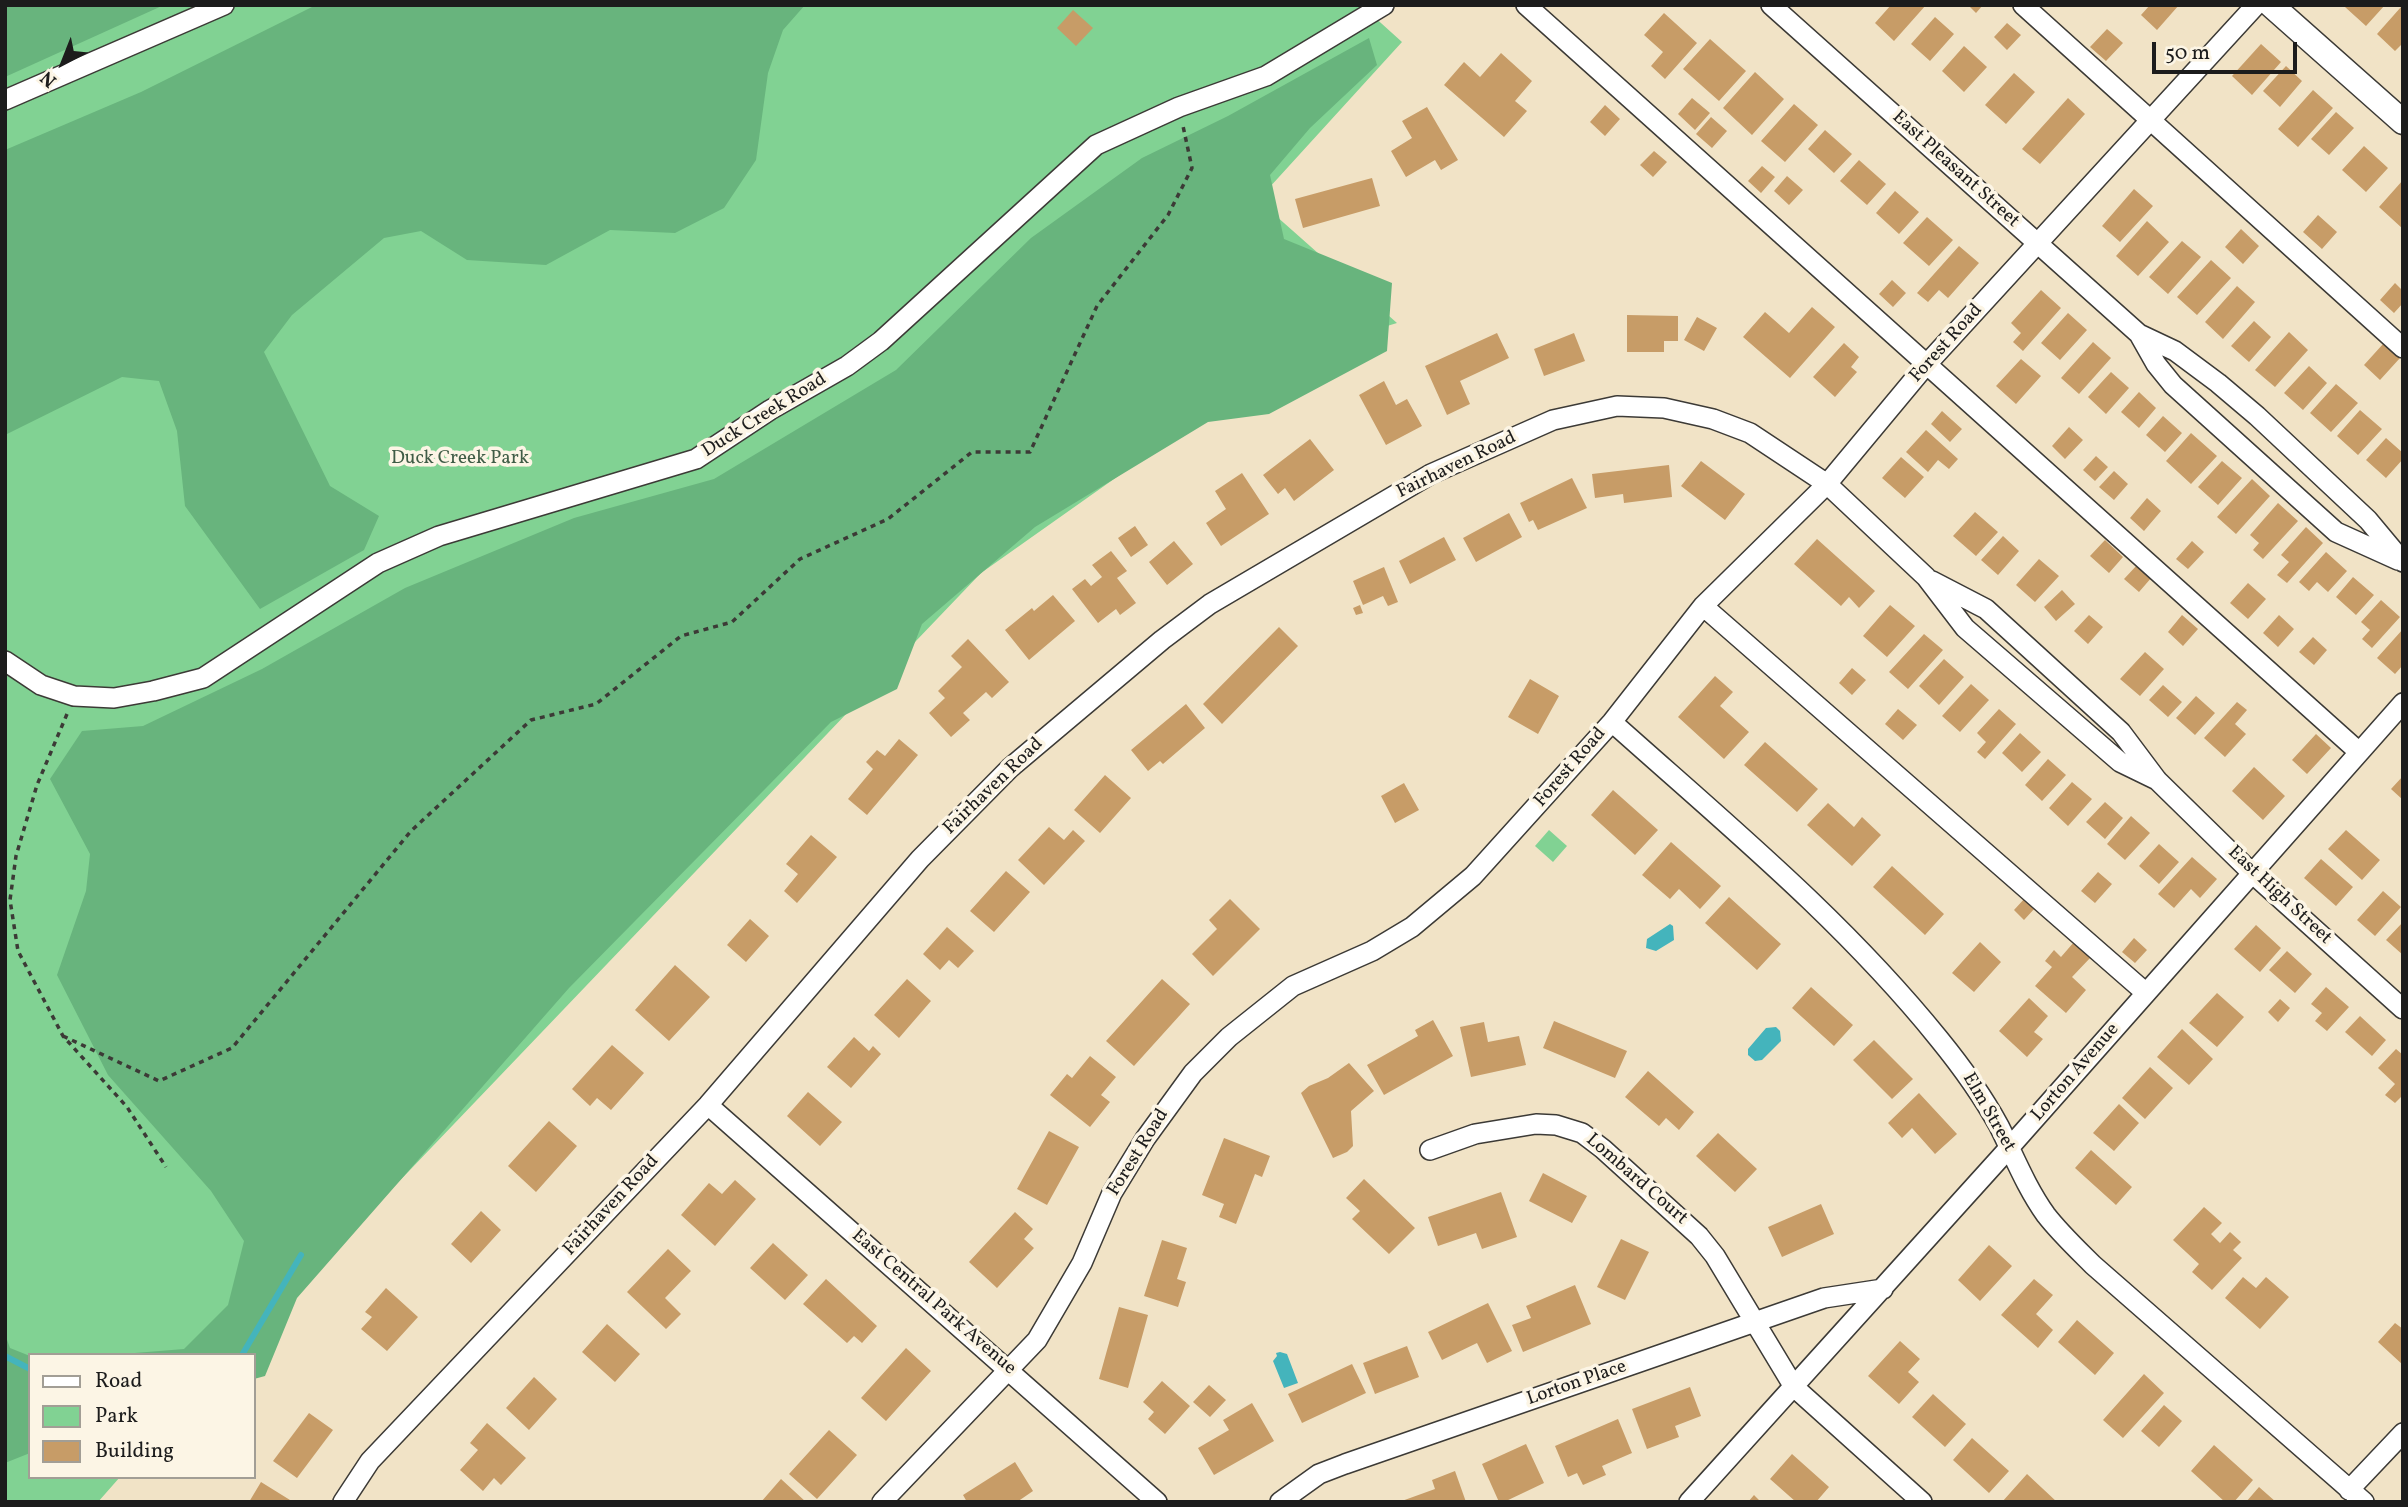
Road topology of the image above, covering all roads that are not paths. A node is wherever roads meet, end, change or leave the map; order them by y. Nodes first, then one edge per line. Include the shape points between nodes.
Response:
1 (224, 5) edge
2 (1384, 5) edge
3 (1526, 5) edge
4 (1771, 5) edge
5 (2023, 5) edge
6 (2256, 5) edge
7 (2271, 5) edge
8 (5, 100) edge
9 (2151, 120) junction
10 (2403, 122) edge
11 (2038, 244) junction
12 (2139, 334) junction
13 (2403, 348) edge
14 (1926, 365) junction
15 (1827, 484) junction
16 (2403, 562) edge
17 (1926, 577) junction
18 (1703, 606) junction
19 (5, 661) edge
20 (2399, 714) edge
21 (1612, 722) junction
22 (2359, 752) junction
23 (2157, 780) junction
24 (2252, 873) junction
25 (2146, 993) junction
26 (2403, 1009) edge
27 (708, 1105) junction
28 (2009, 1148) junction
29 (1430, 1150) dead end
30 (1883, 1289) junction
31 (1754, 1322) junction
32 (1010, 1371) junction
33 (1794, 1387) junction
34 (2403, 1433) edge
35 (2357, 1496) edge
36 (342, 1502) edge
37 (882, 1502) edge
38 (1157, 1502) edge
39 (1280, 1502) edge
40 (1689, 1502) edge
41 (1922, 1502) edge

1 - 8 street
2 - 19 street, Duck Creek Road via 1266,76 1179,107 1096,145 881,341 696,458 439,536 377,563 203,678 114,698 74,695 41,685
3 - 14 street
4 - 11 street, East Pleasant Street
5 - 9 street
6 - 9 street, Forest Road
7 - 10 main road
9 - 11 street, Forest Road
9 - 13 street
11 - 12 street, East Pleasant Street
11 - 14 street, Forest Road
12 - 16 street, East Pleasant Street via 2175,351 2257,416 2368,520
12 - 16 street, East Pleasant Street via 2173,385 2336,532
14 - 15 street, Forest Road
14 - 22 street
15 - 17 street, East High Street
15 - 18 street, Forest Road
15 - 27 street, Fairhaven Road via 1750,433 1713,419 1664,408 1618,406 1553,420 1432,474 1210,604 1010,768 920,859
17 - 23 street, East High Street via 1965,628 2120,762
17 - 23 street, East High Street via 1986,610 2121,732
18 - 21 street, Forest Road
18 - 25 street
20 - 22 street, Lorton Avenue
21 - 28 street, Elm Street via 1784,875 1867,957 1978,1090
21 - 32 street, Forest Road via 1508,839 1439,906 1371,951 1293,986 1229,1037 1193,1073 1112,1194 1058,1307
22 - 24 street, Lorton Avenue
23 - 24 street, East High Street
24 - 25 street, Lorton Avenue
24 - 26 street, East High Street
25 - 28 street, Lorton Avenue
27 - 32 street, East Central Park Avenue
27 - 36 street, Fairhaven Road via 370,1461
28 - 30 street, Lorton Avenue
28 - 35 street, Elm Street via 2026,1184 2068,1241
29 - 31 street, Lombard Court via 1475,1134 1536,1124 1582,1133 1699,1236
30 - 31 street, Lorton Place via 1824,1298
30 - 33 street, Lorton Avenue
31 - 33 street, Lombard Court
31 - 39 street, Lorton Place via 1345,1464 1319,1474
32 - 37 street, Forest Road
32 - 38 street, East Central Park Avenue
33 - 40 street, Lorton Avenue
33 - 41 street, Lombard Court
34 - 35 street

